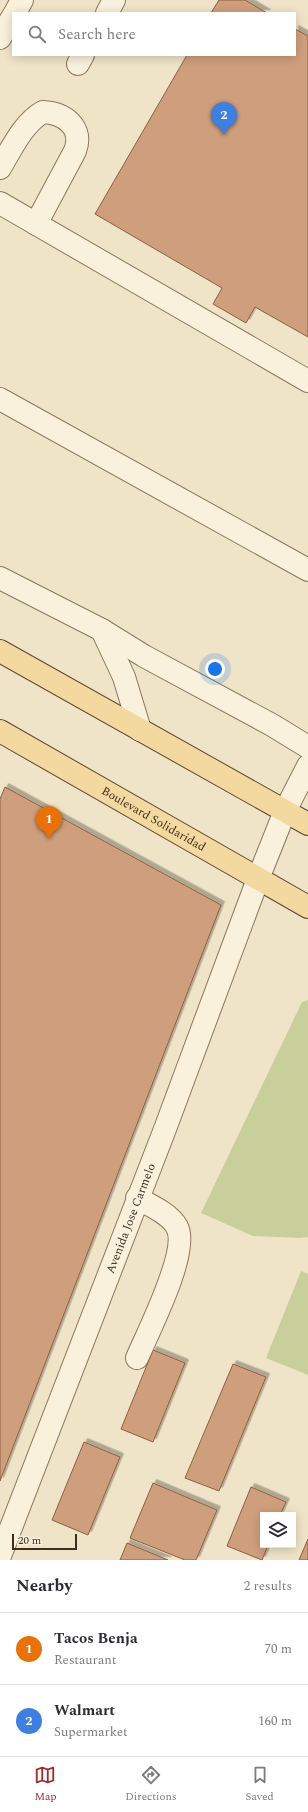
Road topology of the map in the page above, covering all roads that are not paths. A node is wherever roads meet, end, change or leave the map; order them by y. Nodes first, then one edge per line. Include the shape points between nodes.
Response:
1 (22, 0) edge
2 (114, 0) edge
3 (16, 12) edge
4 (108, 12) edge
5 (12, 18) edge
6 (0, 38) edge
7 (0, 168) edge
8 (0, 202) edge
9 (28, 219) junction
10 (0, 223) edge
11 (308, 381) edge
12 (0, 399) edge
13 (308, 570) edge
14 (1, 579) edge
15 (102, 630) junction
16 (0, 651) edge
17 (140, 730) junction
18 (0, 731) edge
19 (308, 747) edge
20 (308, 766) edge
21 (285, 811) junction
22 (308, 824) edge
23 (258, 879) junction
24 (308, 907) edge
25 (137, 1198) junction
26 (138, 1358) dead end
27 (0, 1556) edge

1 - 3 street
2 - 4 street
5 - 6 street
7 - 9 street via 35,116 43,112 60,115 74,127 78,139 75,152
8 - 9 street
9 - 10 street
9 - 11 street
12 - 13 street
14 - 15 street
15 - 17 street via 124,676
15 - 19 street
16 - 17 main road
17 - 21 main road
18 - 23 main road, Boulevard Solidaridad
20 - 21 street, Avenida Jose Carmelo
21 - 22 main road
21 - 23 street, Avenida Jose Carmelo
23 - 24 main road, Boulevard Solidaridad
23 - 25 street, Avenida Jose Carmelo
25 - 26 street via 168,1218 180,1235 176,1262
25 - 27 street, Avenida Jose Carmelo

